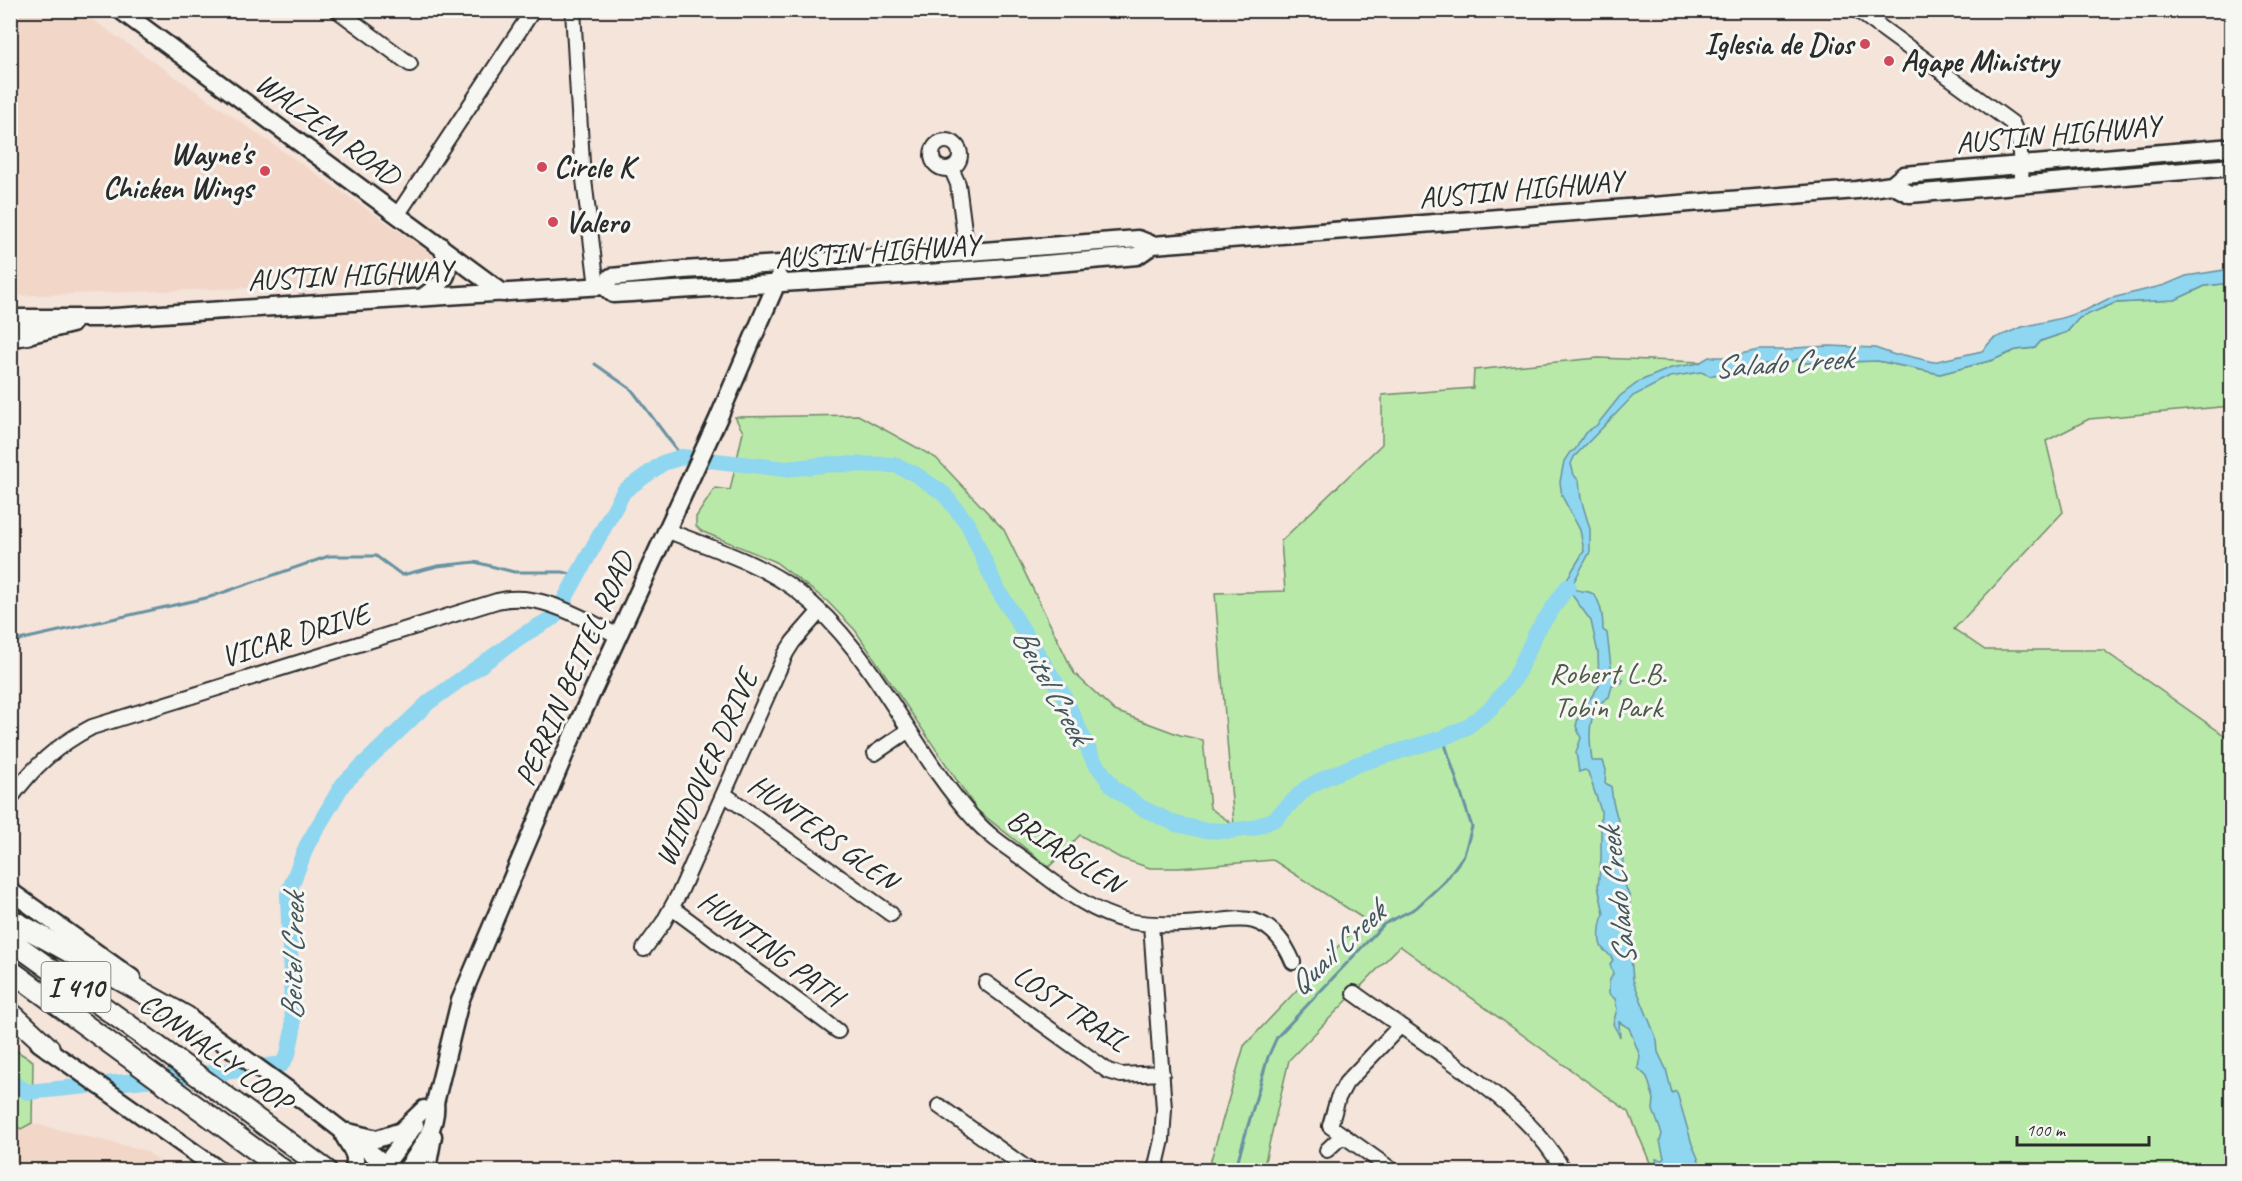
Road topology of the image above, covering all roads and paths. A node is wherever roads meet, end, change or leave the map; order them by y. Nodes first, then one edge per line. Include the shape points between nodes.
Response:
1 (337, 10) edge
2 (533, 10) edge
3 (573, 10) edge
4 (1857, 10) edge
5 (130, 13) edge
6 (410, 64) dead end
7 (2232, 147) edge
8 (2020, 166) junction
9 (2232, 167) edge
10 (951, 168) dead end
11 (1892, 184) junction
12 (2022, 184) junction
13 (398, 214) junction
14 (440, 244) junction
15 (1153, 245) junction
16 (967, 253) junction
17 (784, 264) junction
18 (776, 285) junction
19 (601, 286) junction
20 (721, 288) junction
21 (503, 293) junction
22 (424, 296) junction
23 (10, 318) edge
24 (99, 318) junction
25 (761, 321) junction
26 (16, 336) edge
27 (666, 530) junction
28 (820, 611) junction
29 (617, 635) junction
30 (909, 730) junction
31 (876, 753) dead end
32 (724, 794) junction
33 (10, 799) edge
34 (10, 891) edge
35 (672, 908) junction
36 (891, 914) dead end
37 (10, 919) edge
38 (1151, 924) junction
39 (10, 940) edge
40 (644, 949) dead end
41 (1293, 962) dead end
42 (10, 970) edge
43 (986, 983) dead end
44 (1354, 993) dead end
45 (10, 1012) edge
46 (187, 1017) junction
47 (10, 1025) edge
48 (1400, 1026) junction
49 (838, 1031) dead end
50 (49, 1048) junction
51 (1162, 1073) junction
52 (939, 1106) dead end
53 (432, 1109) junction
54 (342, 1130) junction
55 (1343, 1135) junction
56 (1327, 1150) dead end
57 (322, 1167) edge
58 (387, 1169) edge
59 (219, 1170) edge
60 (283, 1170) edge
61 (353, 1170) edge
62 (406, 1170) edge
63 (430, 1170) edge
64 (1029, 1170) edge
65 (1155, 1170) edge
66 (1392, 1170) edge
67 (1563, 1170) edge

1 - 6 street
2 - 13 street
3 - 19 street via 582,164
4 - 8 street via 2012,123 2019,139
5 - 13 main road, WALZEM ROAD
7 - 8 main road, AUSTIN HIGHWAY
8 - 11 main road, AUSTIN HIGHWAY via 1904,175
8 - 12 street
9 - 12 main road, AUSTIN HIGHWAY
10 - 16 street via 958,184
11 - 12 main road, AUSTIN HIGHWAY via 1910,194
11 - 15 main road, AUSTIN HIGHWAY via 1857,190
13 - 14 main road, WALZEM ROAD
14 - 21 main road, WALZEM ROAD
14 - 22 main road via 448,273
15 - 16 main road, AUSTIN HIGHWAY via 1138,239
15 - 18 main road, AUSTIN HIGHWAY via 1137,256
16 - 17 main road, AUSTIN HIGHWAY
17 - 18 main road, PERRIN BEITEL ROAD
17 - 19 main road, AUSTIN HIGHWAY via 611,278
18 - 20 main road, AUSTIN HIGHWAY
18 - 25 main road, PERRIN BEITEL ROAD
19 - 20 main road, AUSTIN HIGHWAY via 613,294
19 - 21 main road, AUSTIN HIGHWAY
20 - 25 main road via 757,299
21 - 22 main road, AUSTIN HIGHWAY
22 - 24 main road, AUSTIN HIGHWAY
23 - 24 main road, AUSTIN HIGHWAY
24 - 26 main road, AUSTIN HIGHWAY
25 - 27 main road, PERRIN BEITEL ROAD
27 - 28 street, BRIARGLEN via 776,577
27 - 29 main road, PERRIN BEITEL ROAD
28 - 30 street, BRIARGLEN via 849,640
28 - 32 street, WINDOVER DRIVE via 786,653
29 - 33 street, VICAR DRIVE via 544,602 511,597 92,727 44,758
29 - 53 main road, PERRIN BEITEL ROAD via 460,1001
30 - 31 street
30 - 38 street, BRIARGLEN via 960,803 990,835 1095,908 1127,921
32 - 35 street, WINDOVER DRIVE
32 - 36 street, HUNTERS GLEN
34 - 46 main road
35 - 40 street, WINDOVER DRIVE
35 - 49 street, HUNTING PATH
37 - 46 highway
38 - 41 street, BRIARGLEN via 1256,921 1280,939
38 - 51 street
39 - 57 highway, CONNALLY LOOP / I 410
42 - 60 highway, CONNALLY LOOP / I 410
43 - 51 street, LOST TRAIL via 1108,1071 1122,1075
44 - 48 street
45 - 50 highway
46 - 54 main road
47 - 50 main road
48 - 55 street via 1341,1090 1330,1126
48 - 67 street via 1509,1107 1539,1136
50 - 59 main road
51 - 65 street via 1162,1140
52 - 64 street
53 - 54 main road via 401,1131 376,1139
53 - 58 main road, PERRIN BEITEL ROAD via 416,1124
53 - 62 main road, PERRIN BEITEL ROAD via 420,1150
53 - 63 main road
54 - 58 main road
54 - 61 main road via 355,1155
55 - 56 street
55 - 66 street

